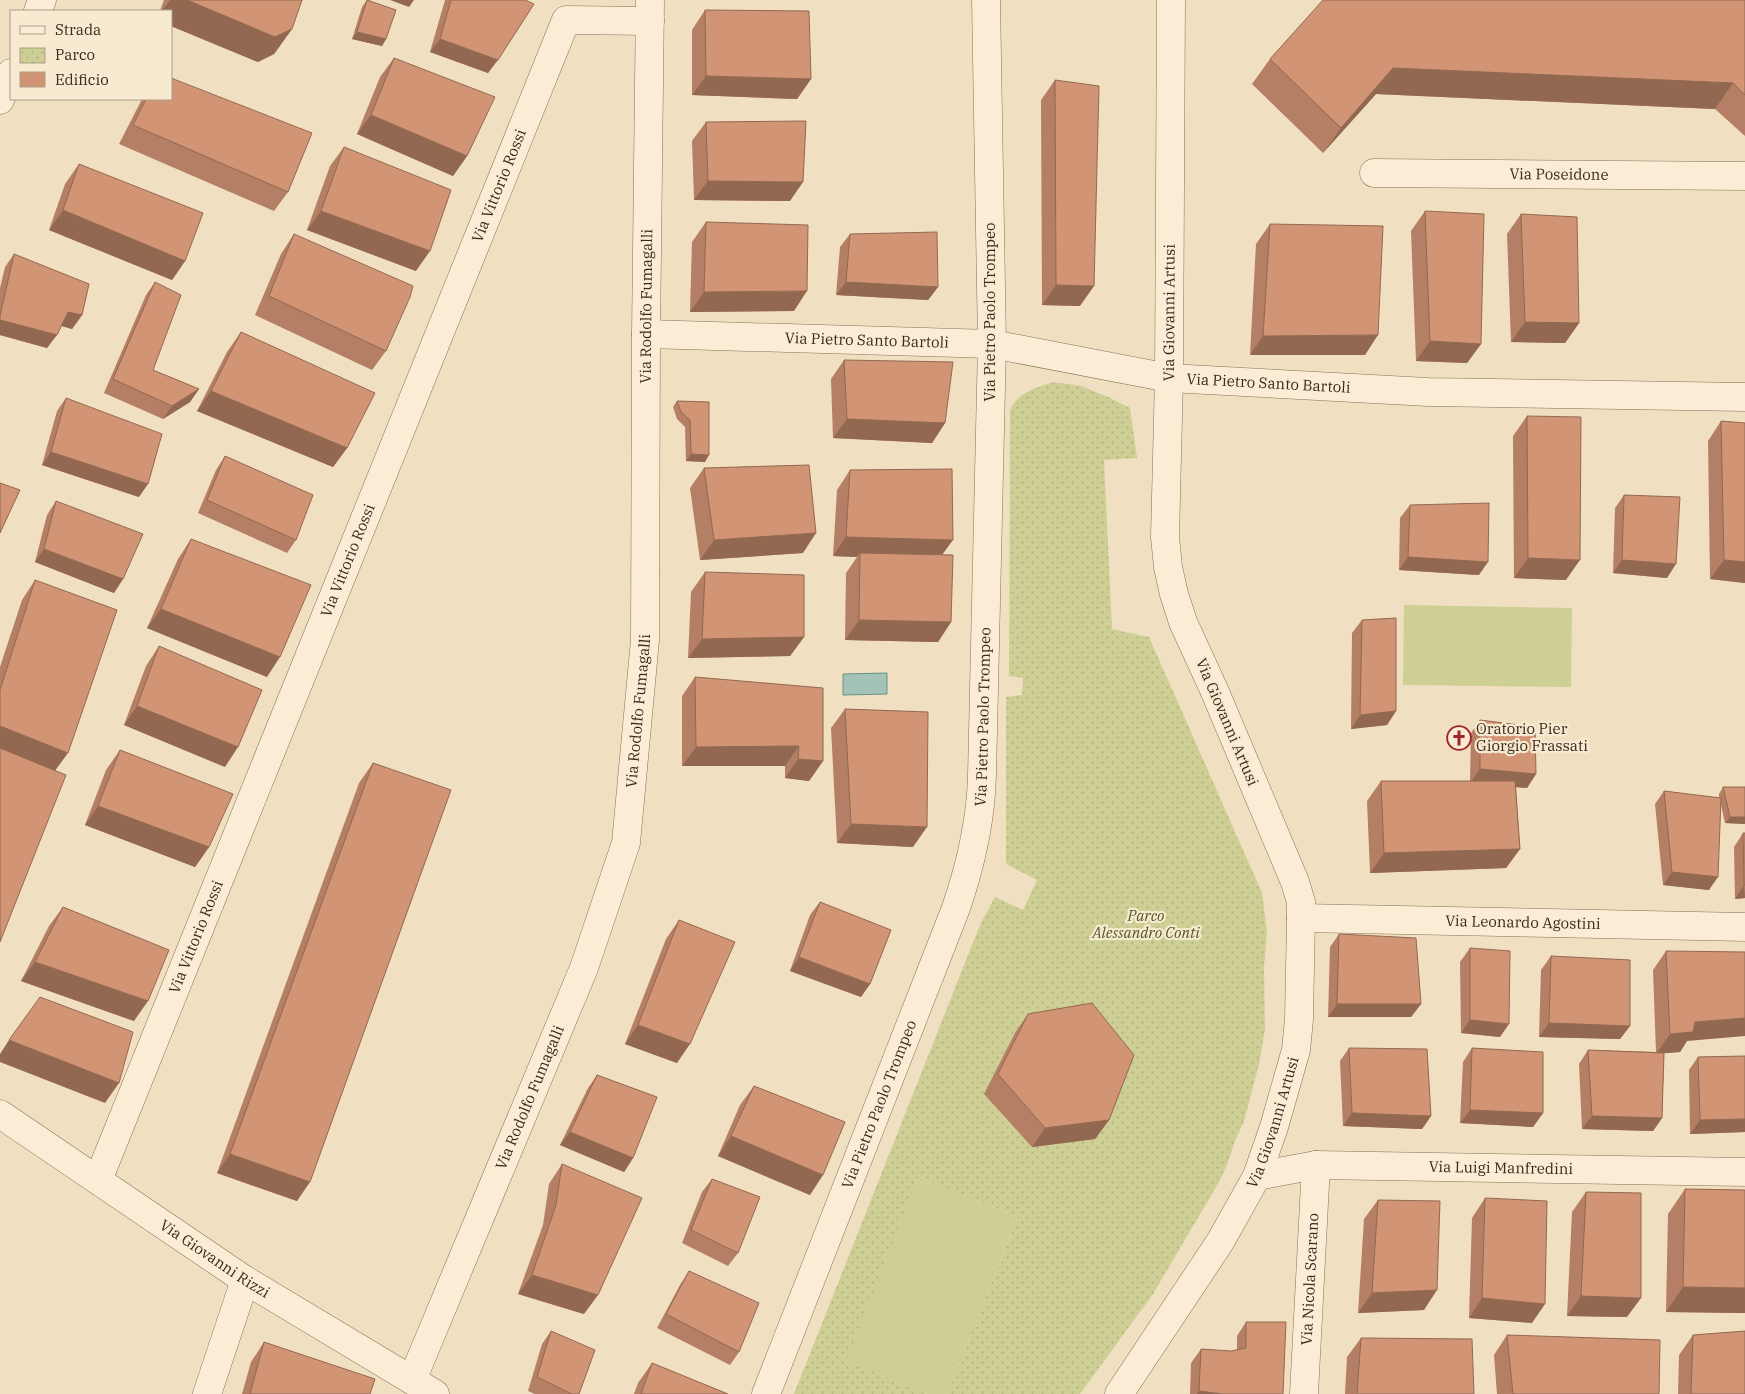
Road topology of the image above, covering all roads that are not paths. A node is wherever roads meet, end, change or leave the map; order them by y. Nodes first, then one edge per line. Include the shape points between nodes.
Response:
1 (986, 0) edge
2 (1171, 0) edge
3 (650, 10) edge
4 (10, 75) edge
5 (0, 100) edge
6 (1374, 173) dead end
7 (1745, 176) edge
8 (646, 334) junction
9 (992, 344) junction
10 (1169, 378) junction
11 (1745, 398) edge
12 (1301, 918) junction
13 (1745, 927) edge
14 (0, 1114) edge
15 (1316, 1165) junction
16 (1745, 1172) edge
17 (1257, 1176) junction
18 (98, 1180) junction
19 (245, 1280) junction
20 (424, 1387) edge
21 (207, 1394) edge
22 (766, 1394) edge
23 (1119, 1394) edge
24 (1304, 1394) edge

1 - 9 street, Via Pietro Paolo Trompeo
2 - 10 street, Via Giovanni Artusi
3 - 8 street, Via Rodolfo Fumagalli
3 - 18 street, Via Vittorio Rossi via 566,20
4 - 5 street
6 - 7 street, Via Poseidone
8 - 9 street, Via Pietro Santo Bartoli
8 - 20 street, Via Rodolfo Fumagalli via 645,640 626,843 584,968
9 - 10 street, Via Pietro Santo Bartoli
9 - 22 street, Via Pietro Paolo Trompeo via 982,775 977,834 956,908
10 - 11 street, Via Pietro Santo Bartoli via 1428,392
10 - 12 street, Via Giovanni Artusi via 1165,537 1174,594 1183,622 1286,858 1301,902
12 - 13 street, Via Leonardo Agostini
12 - 17 street, Via Giovanni Artusi via 1296,1050
14 - 18 street, Via Giovanni Rizzi
15 - 16 street, Via Luigi Manfredini
15 - 17 street, Via Luigi Manfredini
15 - 24 street, Via Nicola Scarano
17 - 23 street, Via Giovanni Artusi via 1220,1242
18 - 19 street, Via Giovanni Rizzi
19 - 20 street, Via Giovanni Rizzi
19 - 21 street

